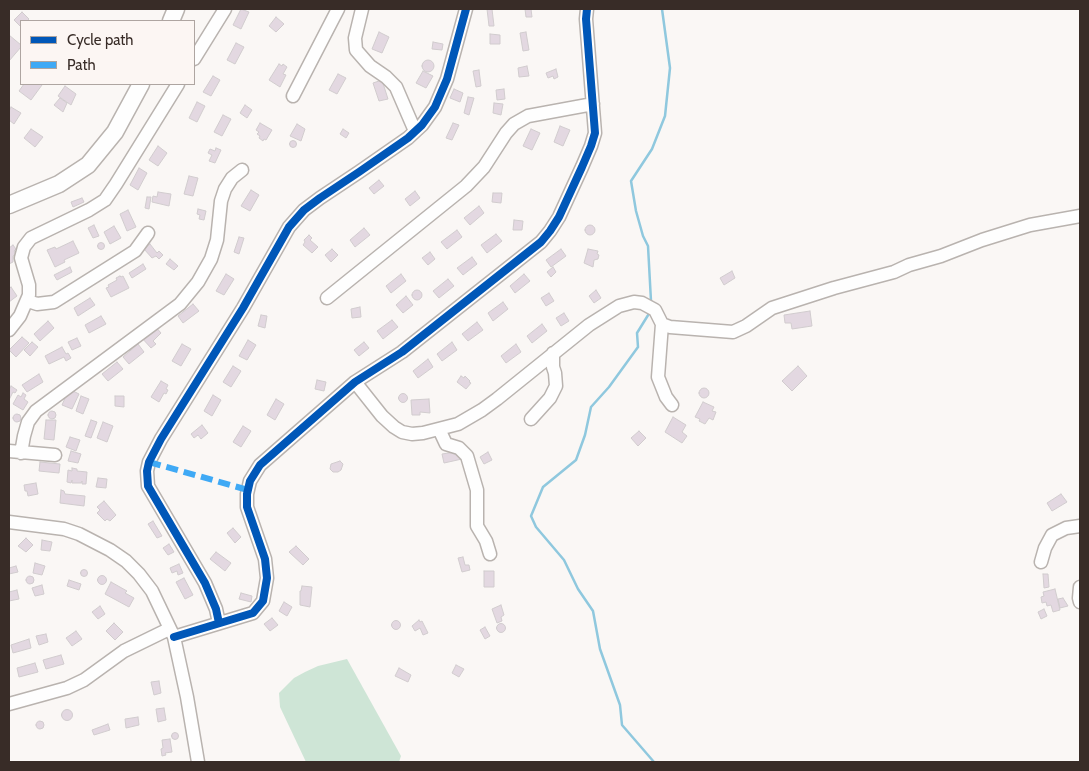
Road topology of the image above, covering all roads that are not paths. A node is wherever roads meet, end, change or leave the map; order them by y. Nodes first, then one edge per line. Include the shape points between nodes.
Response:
1 (225, 9) edge
2 (338, 9) edge
3 (362, 9) edge
4 (466, 9) edge
5 (587, 9) edge
6 (195, 57) edge
7 (140, 85) edge
8 (177, 85) edge
9 (293, 96) dead end
10 (593, 104) junction
11 (415, 131) junction
12 (242, 170) dead end
13 (9, 205) edge
14 (1080, 216) edge
15 (148, 233) dead end
16 (327, 298) dead end
17 (28, 301) junction
18 (662, 324) junction
19 (9, 330) edge
20 (553, 353) junction
21 (355, 382) junction
22 (672, 405) dead end
23 (531, 419) dead end
24 (439, 429) junction
25 (15, 452) edge
26 (55, 455) dead end
27 (9, 522) edge
28 (1080, 526) edge
29 (490, 554) dead end
30 (1041, 562) dead end
31 (1080, 587) edge
32 (1080, 602) edge
33 (219, 623) junction
34 (171, 633) junction
35 (9, 704) edge
36 (198, 762) edge

1 - 6 street
2 - 9 street
3 - 11 street via 355,38 356,50 396,88
4 - 11 street via 440,98
5 - 10 street
7 - 13 main road via 115,132 88,165 60,184
8 - 17 street via 104,200 31,238 24,247 21,258 29,285
10 - 16 street via 528,116 514,124 484,167 466,186
10 - 21 street via 595,132 591,146 546,237 402,352
11 - 33 street via 304,210 290,227 149,462 148,486 205,583
12 - 25 street via 225,189 217,240 211,260 198,282 180,304 36,411
14 - 18 street via 1030,225 894,272 772,308 733,332
15 - 17 street via 135,251 54,302
17 - 19 street
18 - 20 street via 655,310 634,302 619,306
18 - 22 street via 658,377
20 - 23 street via 556,386
20 - 24 street via 482,410 458,424
21 - 24 street via 382,416 402,432 412,434
21 - 33 street via 270,456 254,474 247,494 247,507 265,559 267,578 263,601 253,614
24 - 29 street via 446,444 459,448 467,456 477,490 478,529
25 - 26 street
27 - 34 street via 64,530 110,550 126,561 152,590
28 - 30 street via 1052,535 1044,548
31 - 32 street
33 - 34 street
34 - 35 street via 124,651 84,680 67,688
34 - 36 street via 187,697

